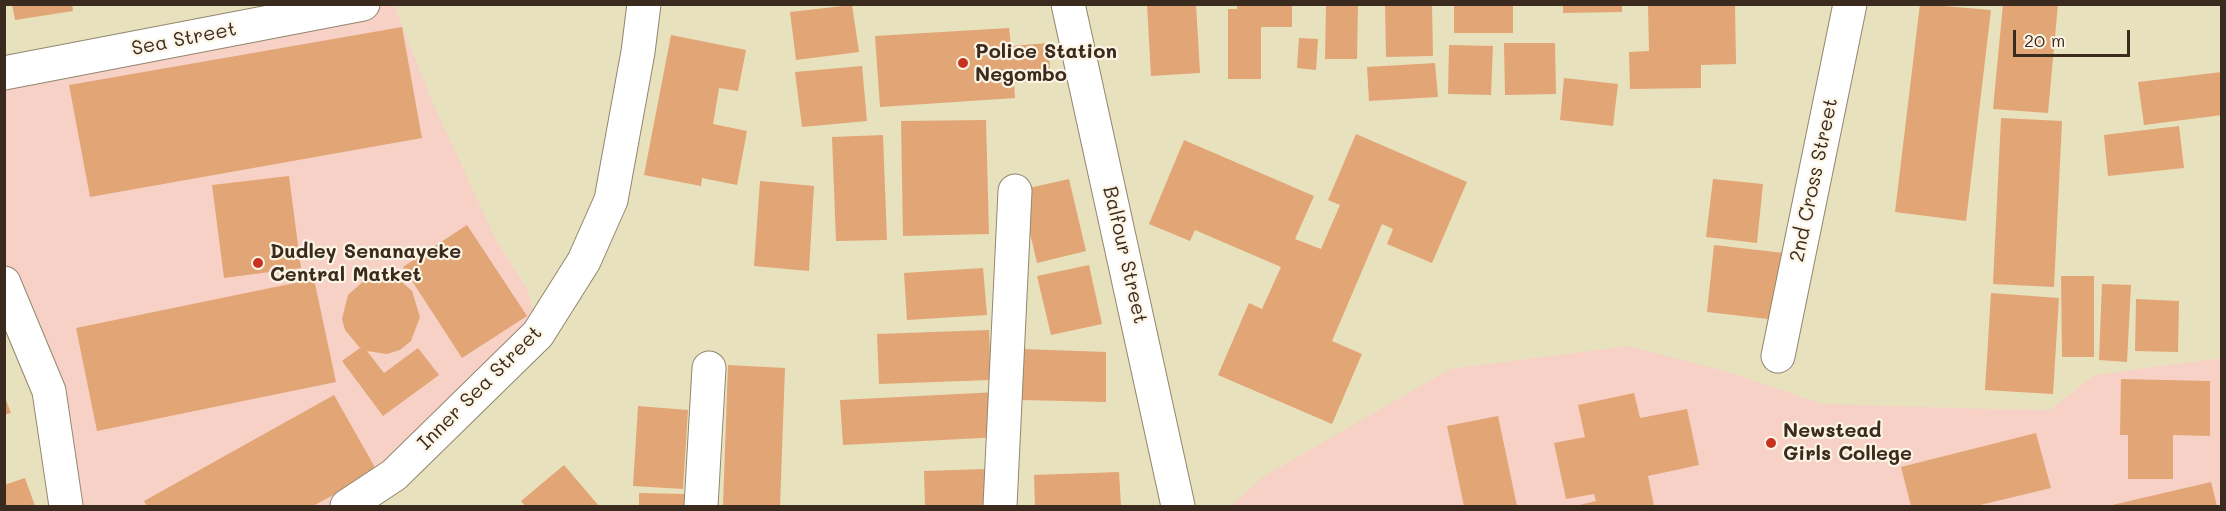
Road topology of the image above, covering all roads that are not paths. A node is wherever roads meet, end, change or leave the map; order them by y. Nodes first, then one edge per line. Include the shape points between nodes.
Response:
1 (363, 4) edge
2 (644, 4) edge
3 (1068, 4) edge
4 (1850, 4) edge
5 (4, 73) edge
6 (1015, 191) dead end
7 (4, 283) edge
8 (1778, 356) dead end
9 (709, 368) dead end
10 (66, 507) edge
11 (347, 507) edge
12 (701, 507) edge
13 (1000, 507) edge
14 (1178, 507) edge

1 - 5 street, Sea Street
2 - 11 street, Inner Sea Street via 639,52 611,200 584,261 538,334 394,475
3 - 14 street, Balfour Street
4 - 8 street, 2nd Cross Street
6 - 13 street
7 - 10 street via 49,392
9 - 12 street

